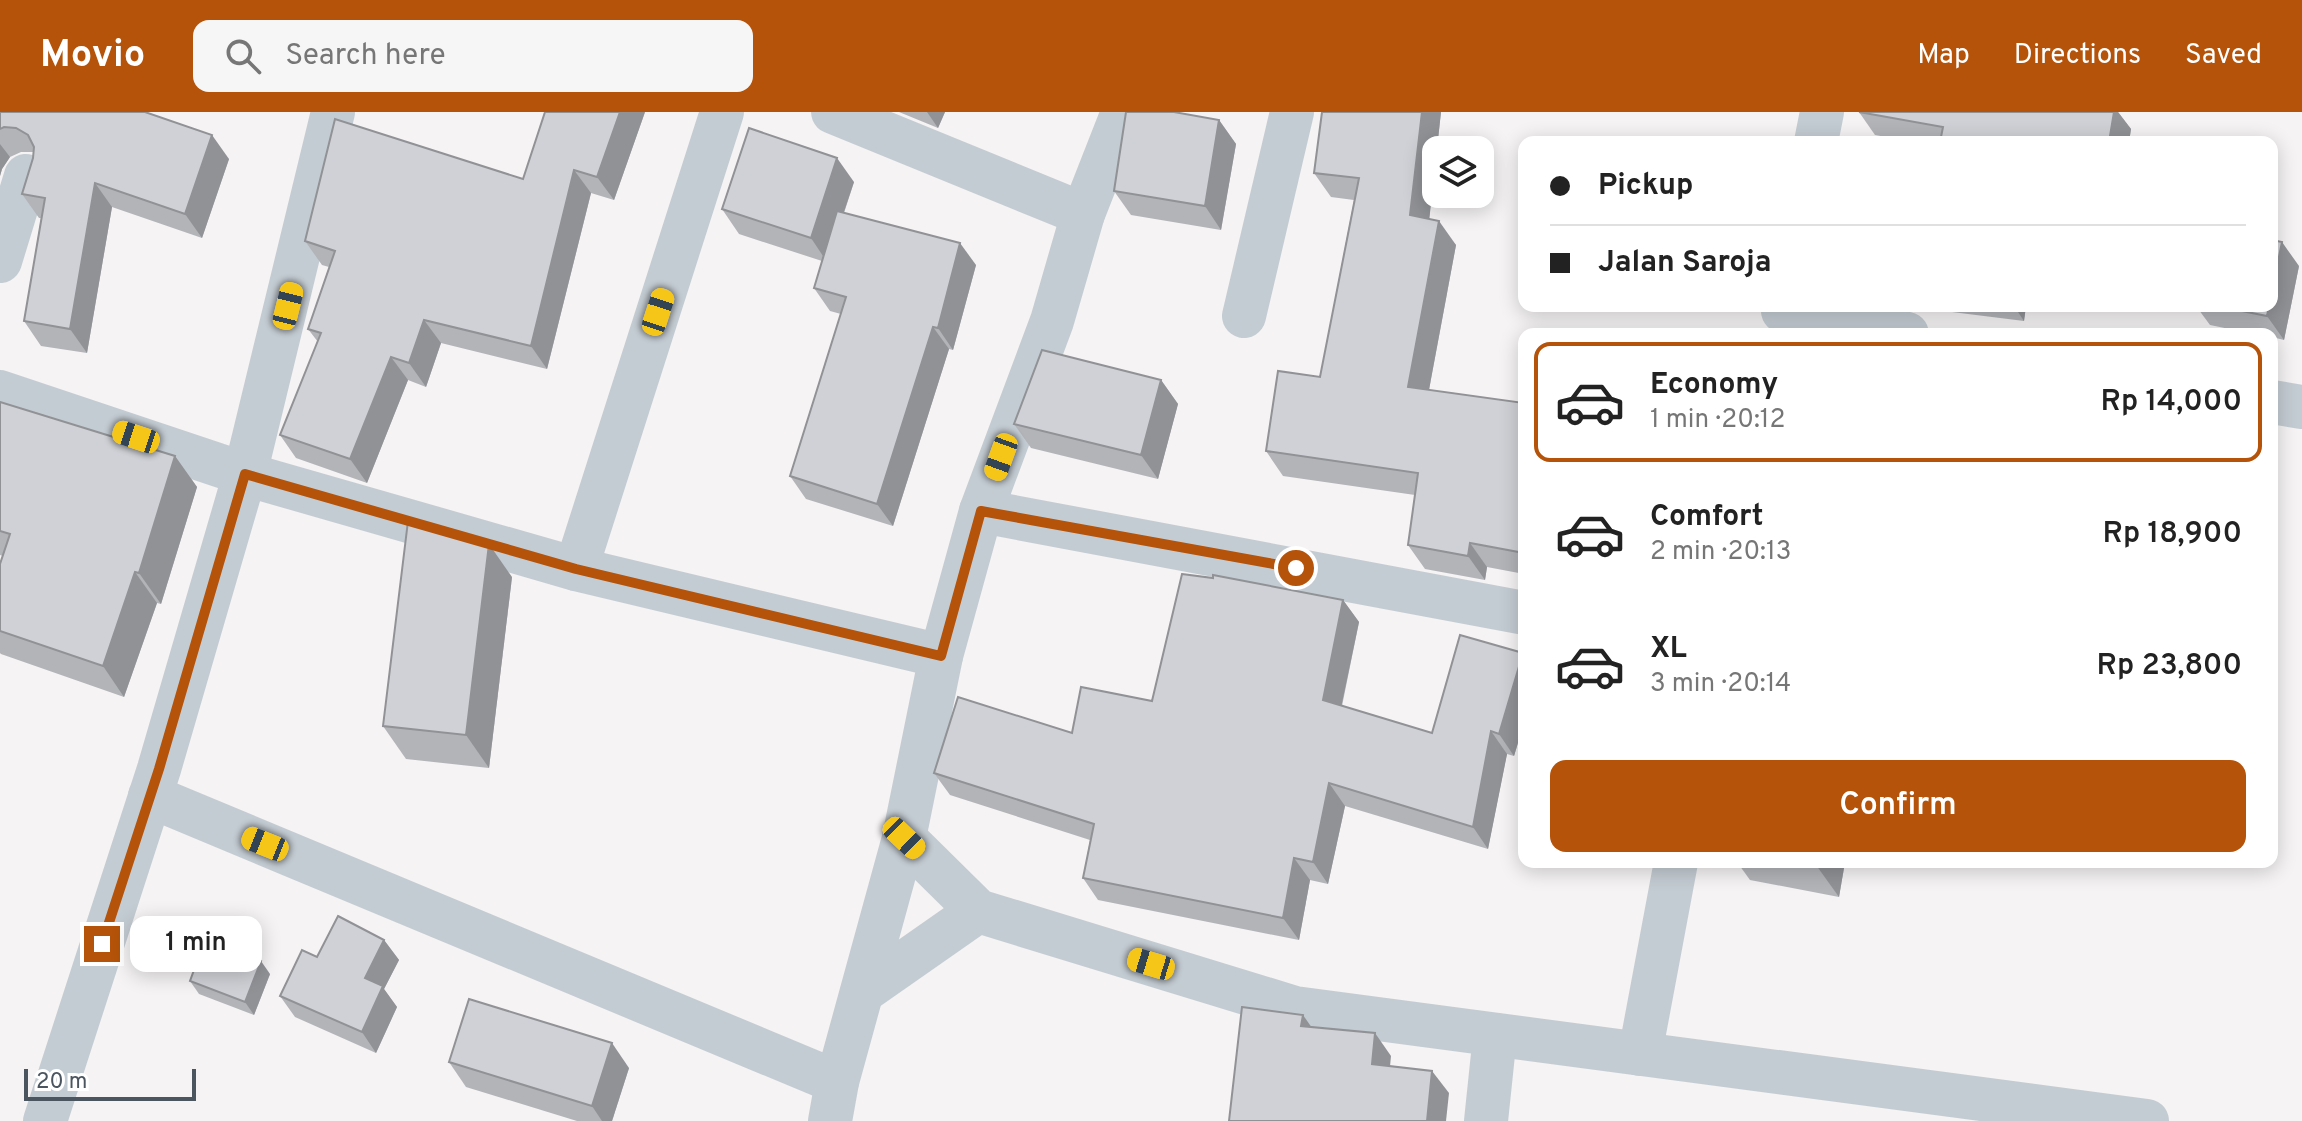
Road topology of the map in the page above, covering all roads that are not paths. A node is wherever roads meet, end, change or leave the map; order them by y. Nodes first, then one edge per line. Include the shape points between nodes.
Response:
1 (333, 112) edge
2 (722, 112) edge
3 (833, 112) edge
4 (1123, 112) edge
5 (1292, 112) edge
6 (1822, 112) edge
7 (1817, 136) edge
8 (26, 176) edge
9 (1083, 214) junction
10 (0, 261) edge
11 (1244, 316) dead end
12 (1782, 317) edge
13 (1863, 328) edge
14 (0, 392) edge
15 (2278, 403) edge
16 (2302, 407) edge
17 (245, 474) junction
18 (981, 511) junction
19 (576, 569) junction
20 (1518, 612) edge
21 (941, 656) junction
22 (150, 796) junction
23 (904, 838) junction
24 (1675, 868) edge
25 (978, 911) junction
26 (865, 990) junction
27 (1495, 1035) junction
28 (1640, 1054) junction
29 (834, 1102) edge
30 (45, 1121) edge
31 (1486, 1121) edge
32 (2147, 1121) edge

1 - 17 street
2 - 19 street
3 - 9 street
4 - 9 street
5 - 11 street
6 - 7 street
8 - 10 street
9 - 18 street via 1052,321
12 - 13 street
14 - 17 street
15 - 16 street
17 - 19 street
17 - 22 street
18 - 20 street
18 - 21 street
19 - 21 street
21 - 23 street
22 - 29 street
22 - 30 street
23 - 25 street
23 - 26 street
24 - 28 street
25 - 26 street
25 - 27 street via 1295,1008
26 - 29 street
27 - 28 street
27 - 31 street
28 - 32 street

